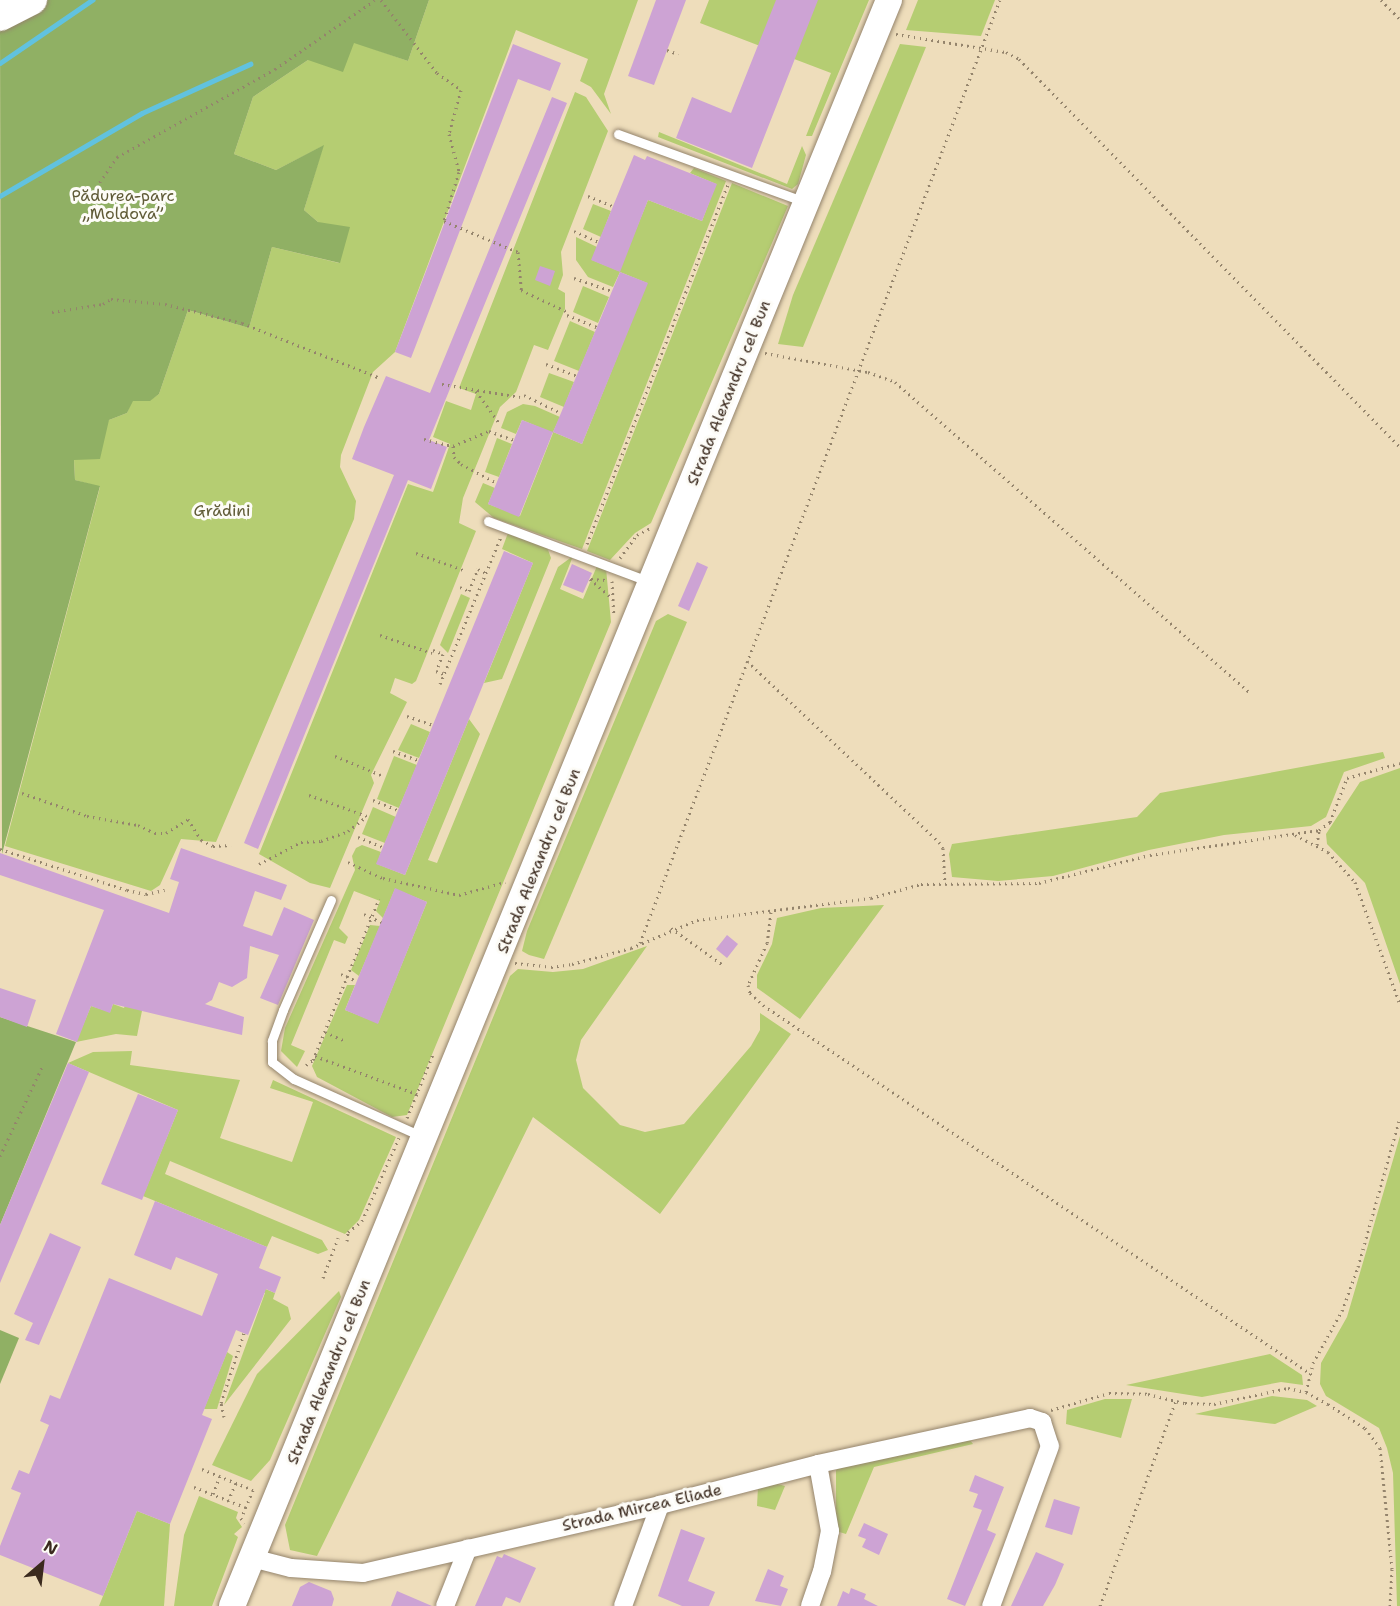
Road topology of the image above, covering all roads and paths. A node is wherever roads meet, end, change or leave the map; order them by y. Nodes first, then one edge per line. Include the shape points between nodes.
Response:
1 (32, 0) edge
2 (375, 0) edge
3 (381, 0) edge
4 (889, 0) edge
5 (1000, 0) edge
6 (1382, 0) edge
7 (0, 16) edge
8 (1400, 19) edge
9 (876, 31) junction
10 (982, 48) junction
11 (667, 50) dead end
12 (678, 54) dead end
13 (618, 134) dead end
14 (732, 175) junction
15 (588, 196) dead end
16 (86, 202) dead end
17 (805, 202) junction
18 (613, 206) dead end
19 (574, 231) dead end
20 (599, 242) dead end
21 (574, 278) dead end
22 (612, 291) dead end
23 (52, 312) dead end
24 (597, 327) dead end
25 (746, 350) junction
26 (546, 364) dead end
27 (858, 370) junction
28 (576, 376) dead end
29 (378, 377) dead end
30 (442, 384) dead end
31 (475, 390) junction
32 (561, 413) dead end
33 (499, 423) dead end
34 (424, 439) dead end
35 (514, 440) dead end
36 (453, 446) junction
37 (1400, 447) edge
38 (496, 483) dead end
39 (488, 521) dead end
40 (498, 545) dead end
41 (416, 553) dead end
42 (582, 556) junction
43 (613, 567) junction
44 (466, 571) dead end
45 (486, 573) junction
46 (612, 580) junction
47 (653, 583) junction
48 (460, 587) dead end
49 (612, 598) junction
50 (614, 620) dead end
51 (380, 635) dead end
52 (747, 661) junction
53 (444, 674) junction
54 (440, 684) dead end
55 (1250, 693) dead end
56 (407, 716) dead end
57 (433, 725) dead end
58 (393, 751) dead end
59 (334, 756) dead end
60 (418, 760) dead end
61 (1400, 763) edge
62 (383, 776) dead end
63 (22, 793) dead end
64 (309, 795) dead end
65 (373, 800) dead end
66 (398, 810) dead end
67 (1319, 830) junction
68 (1294, 834) junction
69 (358, 837) dead end
70 (231, 845) dead end
71 (1317, 845) junction
72 (383, 847) dead end
73 (0, 849) edge
74 (348, 862) dead end
75 (259, 864) dead end
76 (505, 882) dead end
77 (945, 884) junction
78 (165, 890) dead end
79 (379, 899) dead end
80 (331, 900) dead end
81 (771, 912) junction
82 (364, 914) dead end
83 (372, 918) junction
84 (381, 922) dead end
85 (671, 928) junction
86 (640, 943) junction
87 (497, 963) junction
88 (723, 965) dead end
89 (341, 974) dead end
90 (347, 977) junction
91 (357, 981) dead end
92 (1400, 1004) edge
93 (325, 1032) junction
94 (345, 1041) dead end
95 (315, 1056) junction
96 (306, 1065) dead end
97 (42, 1067) dead end
98 (417, 1094) dead end
99 (1400, 1118) edge
100 (425, 1138) junction
101 (0, 1156) edge
102 (338, 1238) dead end
103 (323, 1278) dead end
104 (244, 1333) dead end
105 (1311, 1374) junction
106 (1306, 1392) junction
107 (1176, 1401) junction
108 (224, 1417) dead end
109 (1030, 1418) junction
110 (818, 1464) junction
111 (202, 1469) dead end
112 (220, 1476) junction
113 (236, 1483) junction
114 (194, 1487) dead end
115 (213, 1494) junction
116 (228, 1500) junction
117 (660, 1505) junction
118 (246, 1507) junction
119 (244, 1525) dead end
120 (468, 1548) junction
121 (252, 1558) junction
122 (232, 1606) edge
123 (445, 1606) edge
124 (623, 1606) edge
125 (810, 1606) edge
126 (991, 1606) edge
127 (1100, 1606) edge
128 (1390, 1606) edge

1 - 7 highway
2 - 16 path via 275,69 117,157
3 - 24 path via 437,73 461,90 449,134 459,172 444,221 519,252 521,290
4 - 9 main road, Strada Alexandru cel Bun
5 - 10 path
6 - 8 path
9 - 10 path
9 - 17 main road, Strada Alexandru cel Bun
10 - 27 path
10 - 37 path via 1006,52 1019,60
11 - 12 path
13 - 14 lane
14 - 17 lane
14 - 42 path
15 - 18 path
17 - 25 main road, Strada Alexandru cel Bun
19 - 20 path
21 - 22 path
23 - 29 path via 103,304 111,299 165,304 242,323
25 - 27 path
25 - 47 main road, Strada Alexandru cel Bun
26 - 28 path
27 - 52 path
27 - 55 path via 895,382
30 - 31 path
31 - 32 path via 522,396
31 - 33 path
34 - 36 path
35 - 36 path via 489,431
36 - 38 path via 454,457 461,464
39 - 42 lane
40 - 45 path
41 - 44 path
42 - 43 lane
43 - 46 path
43 - 47 lane
45 - 48 path via 478,569 469,591
45 - 53 path
46 - 49 path
46 - 49 path via 590,579
47 - 87 main road, Strada Alexandru cel Bun
49 - 50 path
51 - 53 path via 442,654 436,671
52 - 77 path via 939,842 943,848
52 - 86 path
53 - 54 path
56 - 57 path
58 - 60 path
59 - 62 path
61 - 67 path via 1347,778 1330,822
63 - 70 path via 87,816 138,825 155,833 166,833 188,819 201,840 213,846
64 - 75 path via 367,816 348,831 321,841 301,842
65 - 66 path
67 - 68 path
67 - 71 path
68 - 71 path
68 - 77 path via 1150,855 1039,884
69 - 72 path
71 - 92 path via 1355,882
73 - 78 path via 127,890 146,894
74 - 76 path via 382,878 459,896
77 - 81 path
79 - 83 path
80 - 100 lane via 283,1010 273,1041 272,1062 294,1079
81 - 85 path via 697,920
81 - 105 path via 767,943 748,985 750,993 763,1005
82 - 83 path
83 - 84 path
83 - 90 path
85 - 86 path
85 - 88 path
86 - 87 path via 572,964 550,967
87 - 100 main road, Strada Alexandru cel Bun
89 - 90 path
90 - 91 path
90 - 93 path
93 - 94 path
93 - 95 path
95 - 96 path
95 - 98 path
97 - 101 path
99 - 105 path via 1358,1267 1342,1311 1321,1346
100 - 121 main road, Strada Alexandru cel Bun
102 - 103 path
104 - 108 path via 221,1402
105 - 106 path
106 - 107 path via 1288,1388 1214,1404
106 - 128 path via 1365,1428 1380,1448 1392,1569
107 - 109 path via 1148,1394 1109,1394 1078,1399
107 - 127 path
109 - 110 street, Strada Mircea Eliade
109 - 126 street via 1042,1422 1050,1446
110 - 117 street, Strada Mircea Eliade
110 - 125 street via 830,1531
111 - 112 path
112 - 113 path
112 - 115 path
113 - 116 path
113 - 118 path via 253,1490
114 - 115 path
115 - 116 path
116 - 118 path
117 - 120 street, Strada Mircea Eliade
117 - 124 street
118 - 119 path via 241,1518
120 - 121 street, Strada Mircea Eliade via 363,1573 291,1568
120 - 123 street
121 - 122 main road, Strada Alexandru cel Bun

